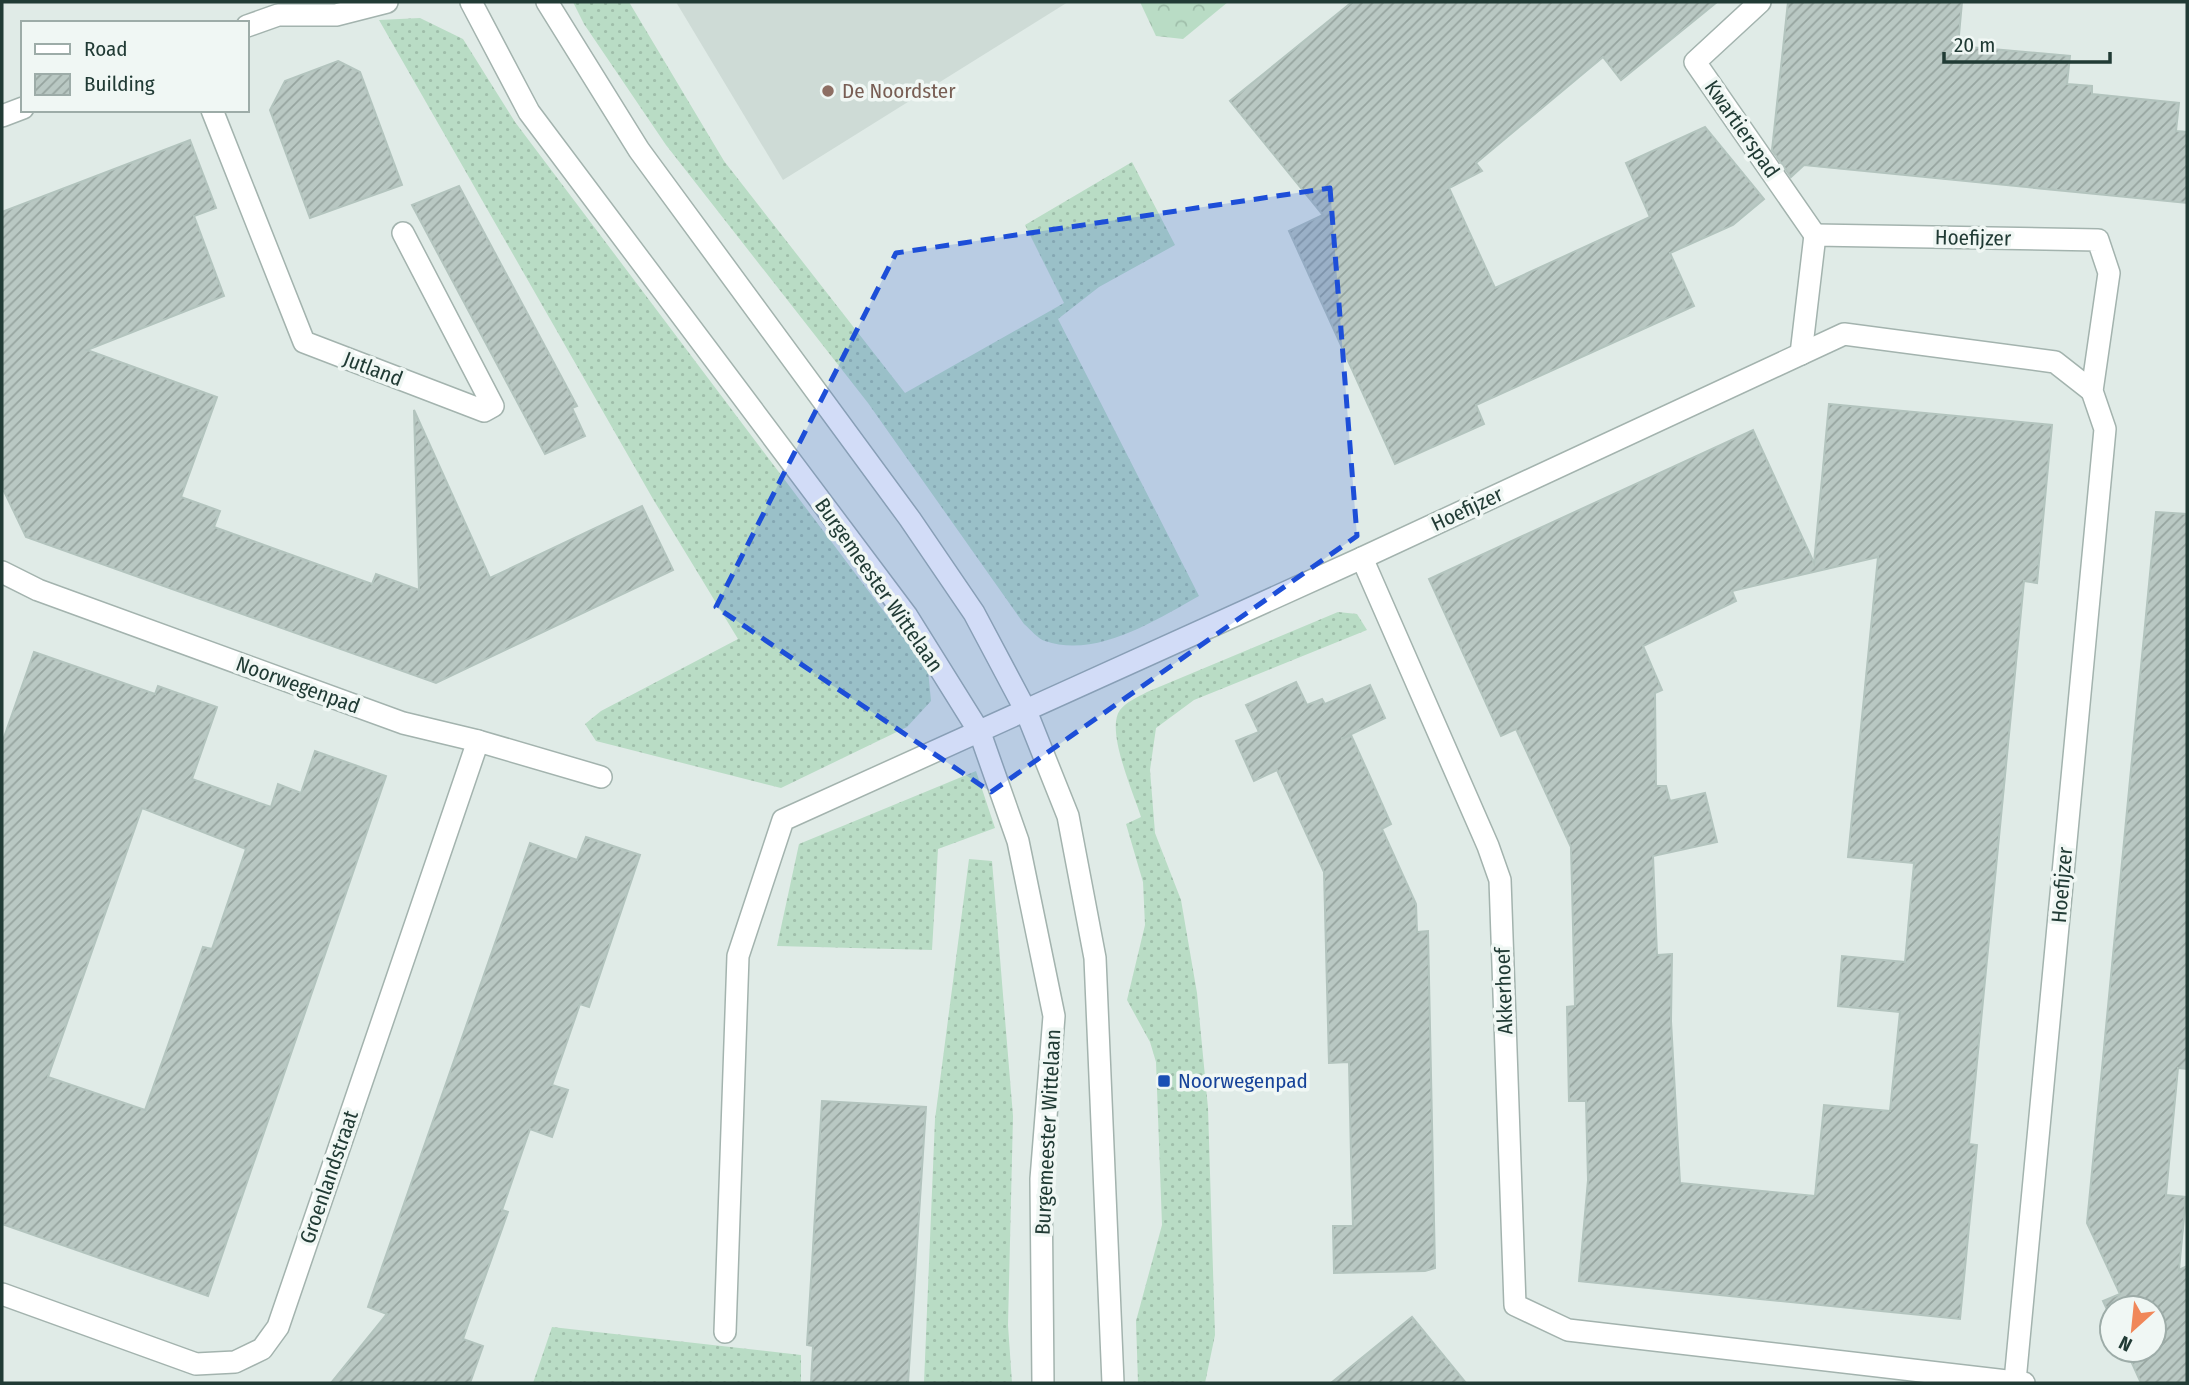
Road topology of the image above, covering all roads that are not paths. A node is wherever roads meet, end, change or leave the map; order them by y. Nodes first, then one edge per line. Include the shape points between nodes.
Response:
1 (387, 2) edge
2 (471, 2) edge
3 (547, 2) edge
4 (1759, 2) edge
5 (280, 6) edge
6 (248, 25) edge
7 (21, 109) edge
8 (213, 112) edge
9 (2, 116) edge
10 (403, 233) dead end
11 (1815, 235) junction
12 (1801, 354) junction
13 (2092, 391) junction
14 (1362, 558) junction
15 (2, 572) edge
16 (1026, 711) junction
17 (980, 733) junction
18 (478, 741) junction
19 (601, 777) dead end
20 (2, 1294) edge
21 (725, 1332) dead end
22 (2019, 1382) edge
23 (1043, 1383) edge
24 (1113, 1383) edge

1 - 5 street via 336,15
2 - 17 street, Burgemeester Wittelaan via 529,112 906,616
3 - 16 street via 639,150 974,613
4 - 11 street, Kwartierspad via 1695,62
5 - 6 street
7 - 9 street
8 - 10 street, Jutland via 304,342 484,411 493,406
11 - 12 street
11 - 13 street, Hoefijzer via 2098,240 2109,273
12 - 13 street, Hoefijzer via 1844,334 2055,362
12 - 14 street, Hoefijzer
13 - 22 street, Hoefijzer via 2105,429
14 - 16 street
14 - 22 street, Akkerhoef via 1500,880 1515,1305 1568,1330
15 - 18 street, Noorwegenpad via 38,590 403,723
16 - 17 street
16 - 24 street via 1068,816 1095,958
17 - 21 street via 783,820 738,956
17 - 23 street, Burgemeester Wittelaan via 1018,841 1054,1016 1041,1179
18 - 19 street, Noorwegenpad
18 - 20 street, Groenlandstraat via 278,1327 262,1349 234,1362 196,1364

